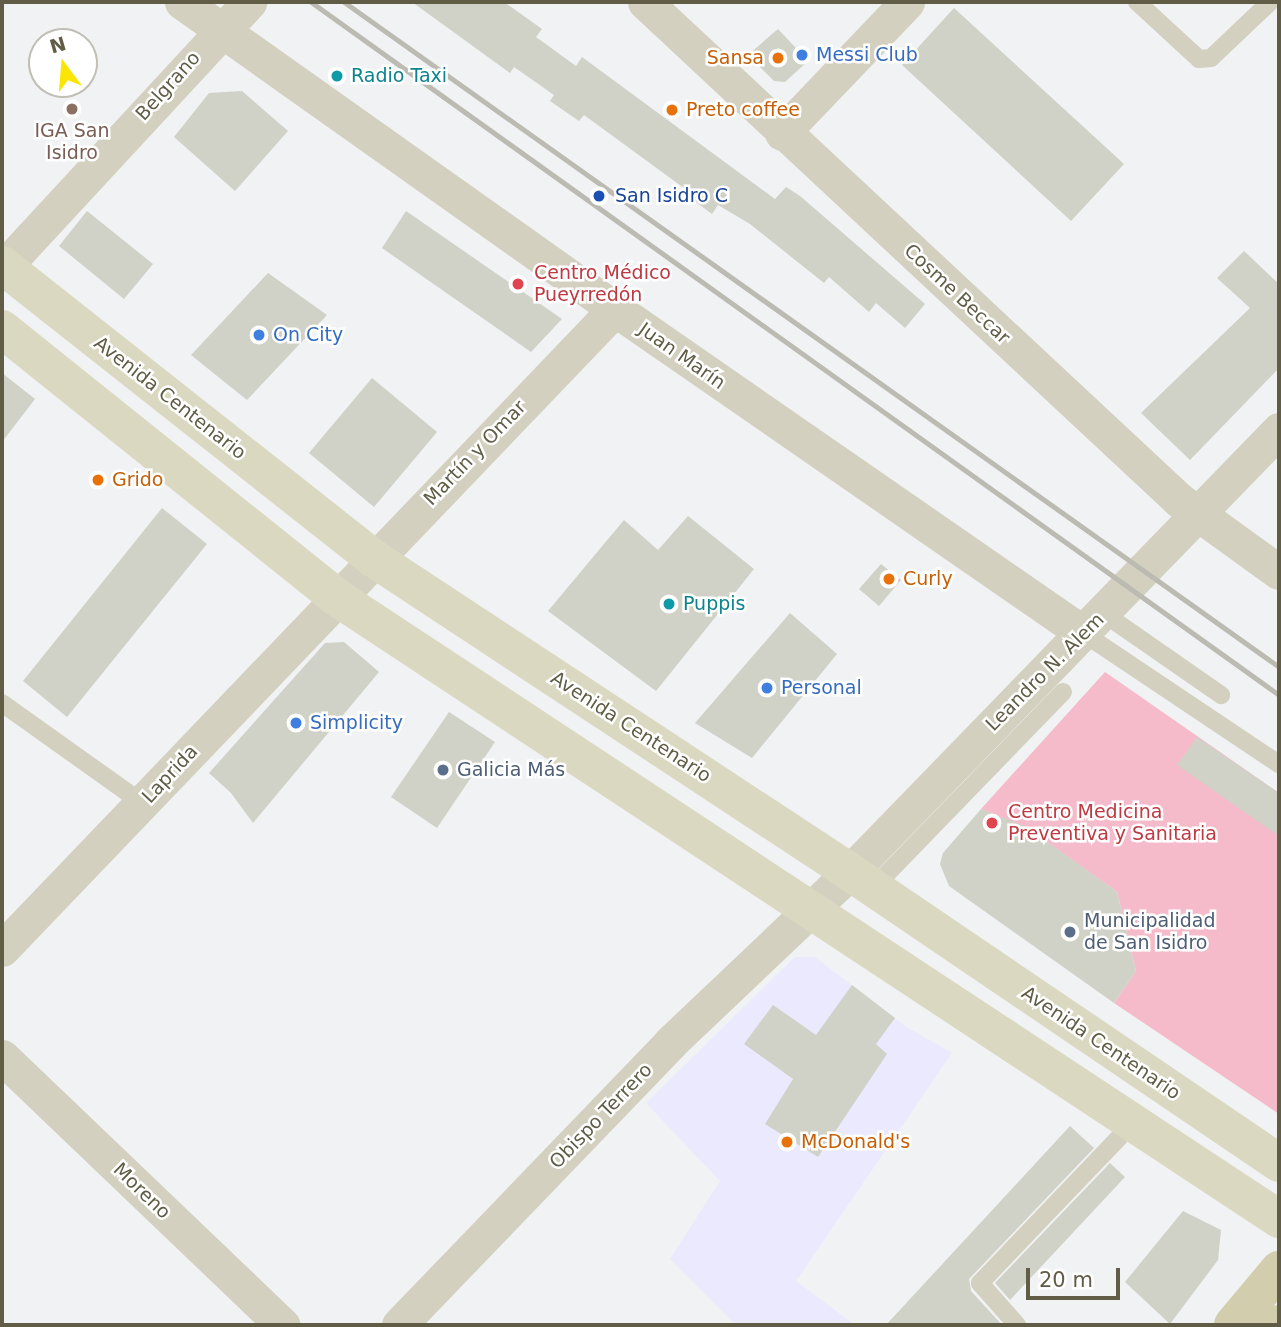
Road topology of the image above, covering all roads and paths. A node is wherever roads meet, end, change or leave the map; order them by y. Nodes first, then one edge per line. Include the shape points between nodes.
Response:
1 (182, 2) edge
2 (249, 2) edge
3 (645, 2) edge
4 (907, 2) edge
5 (1137, 2) edge
6 (1270, 2) edge
7 (219, 30) junction
8 (782, 133) junction
9 (3, 267) edge
10 (615, 309) junction
11 (2, 329) edge
12 (1279, 430) edge
13 (1198, 514) junction
14 (373, 558) junction
15 (1279, 572) edge
16 (336, 597) junction
17 (1093, 623) junction
18 (1063, 692) dead end
19 (1221, 695) dead end
20 (2, 703) edge
21 (1279, 764) edge
22 (142, 803) junction
23 (861, 880) junction
24 (808, 912) junction
25 (2, 949) edge
26 (2, 1057) edge
27 (1132, 1124) junction
28 (1279, 1163) edge
29 (1279, 1219) edge
30 (1279, 1270) edge
31 (282, 1325) edge
32 (400, 1325) edge
33 (1017, 1325) edge
34 (1233, 1325) edge

1 - 7 street, Juan Marín
2 - 7 street, Belgrano
3 - 8 street, Cosme Beccar
4 - 8 street
5 - 6 lane via 1199,59 1212,58
7 - 9 street, Belgrano
7 - 10 street, Juan Marín
8 - 13 street, Cosme Beccar
9 - 14 main road, Avenida Centenario
10 - 14 street, Martín y Omar
10 - 17 street, Juan Marín
11 - 16 main road
12 - 13 street, Leandro N. Alem
13 - 15 street, Cosme Beccar
13 - 17 street, Leandro N. Alem
14 - 16 street, Martín y Omar
14 - 23 main road, Avenida Centenario
16 - 22 street, Laprida
16 - 24 main road
17 - 19 lane
17 - 21 lane
17 - 23 street, Leandro N. Alem
18 - 23 lane
20 - 22 lane
22 - 25 street, Laprida
23 - 24 street, Leandro N. Alem
23 - 28 main road, Avenida Centenario
24 - 27 main road
24 - 32 street, Obispo Terrero via 670,1043
26 - 31 street, Moreno
27 - 29 main road
27 - 33 lane via 981,1283
30 - 34 main road

